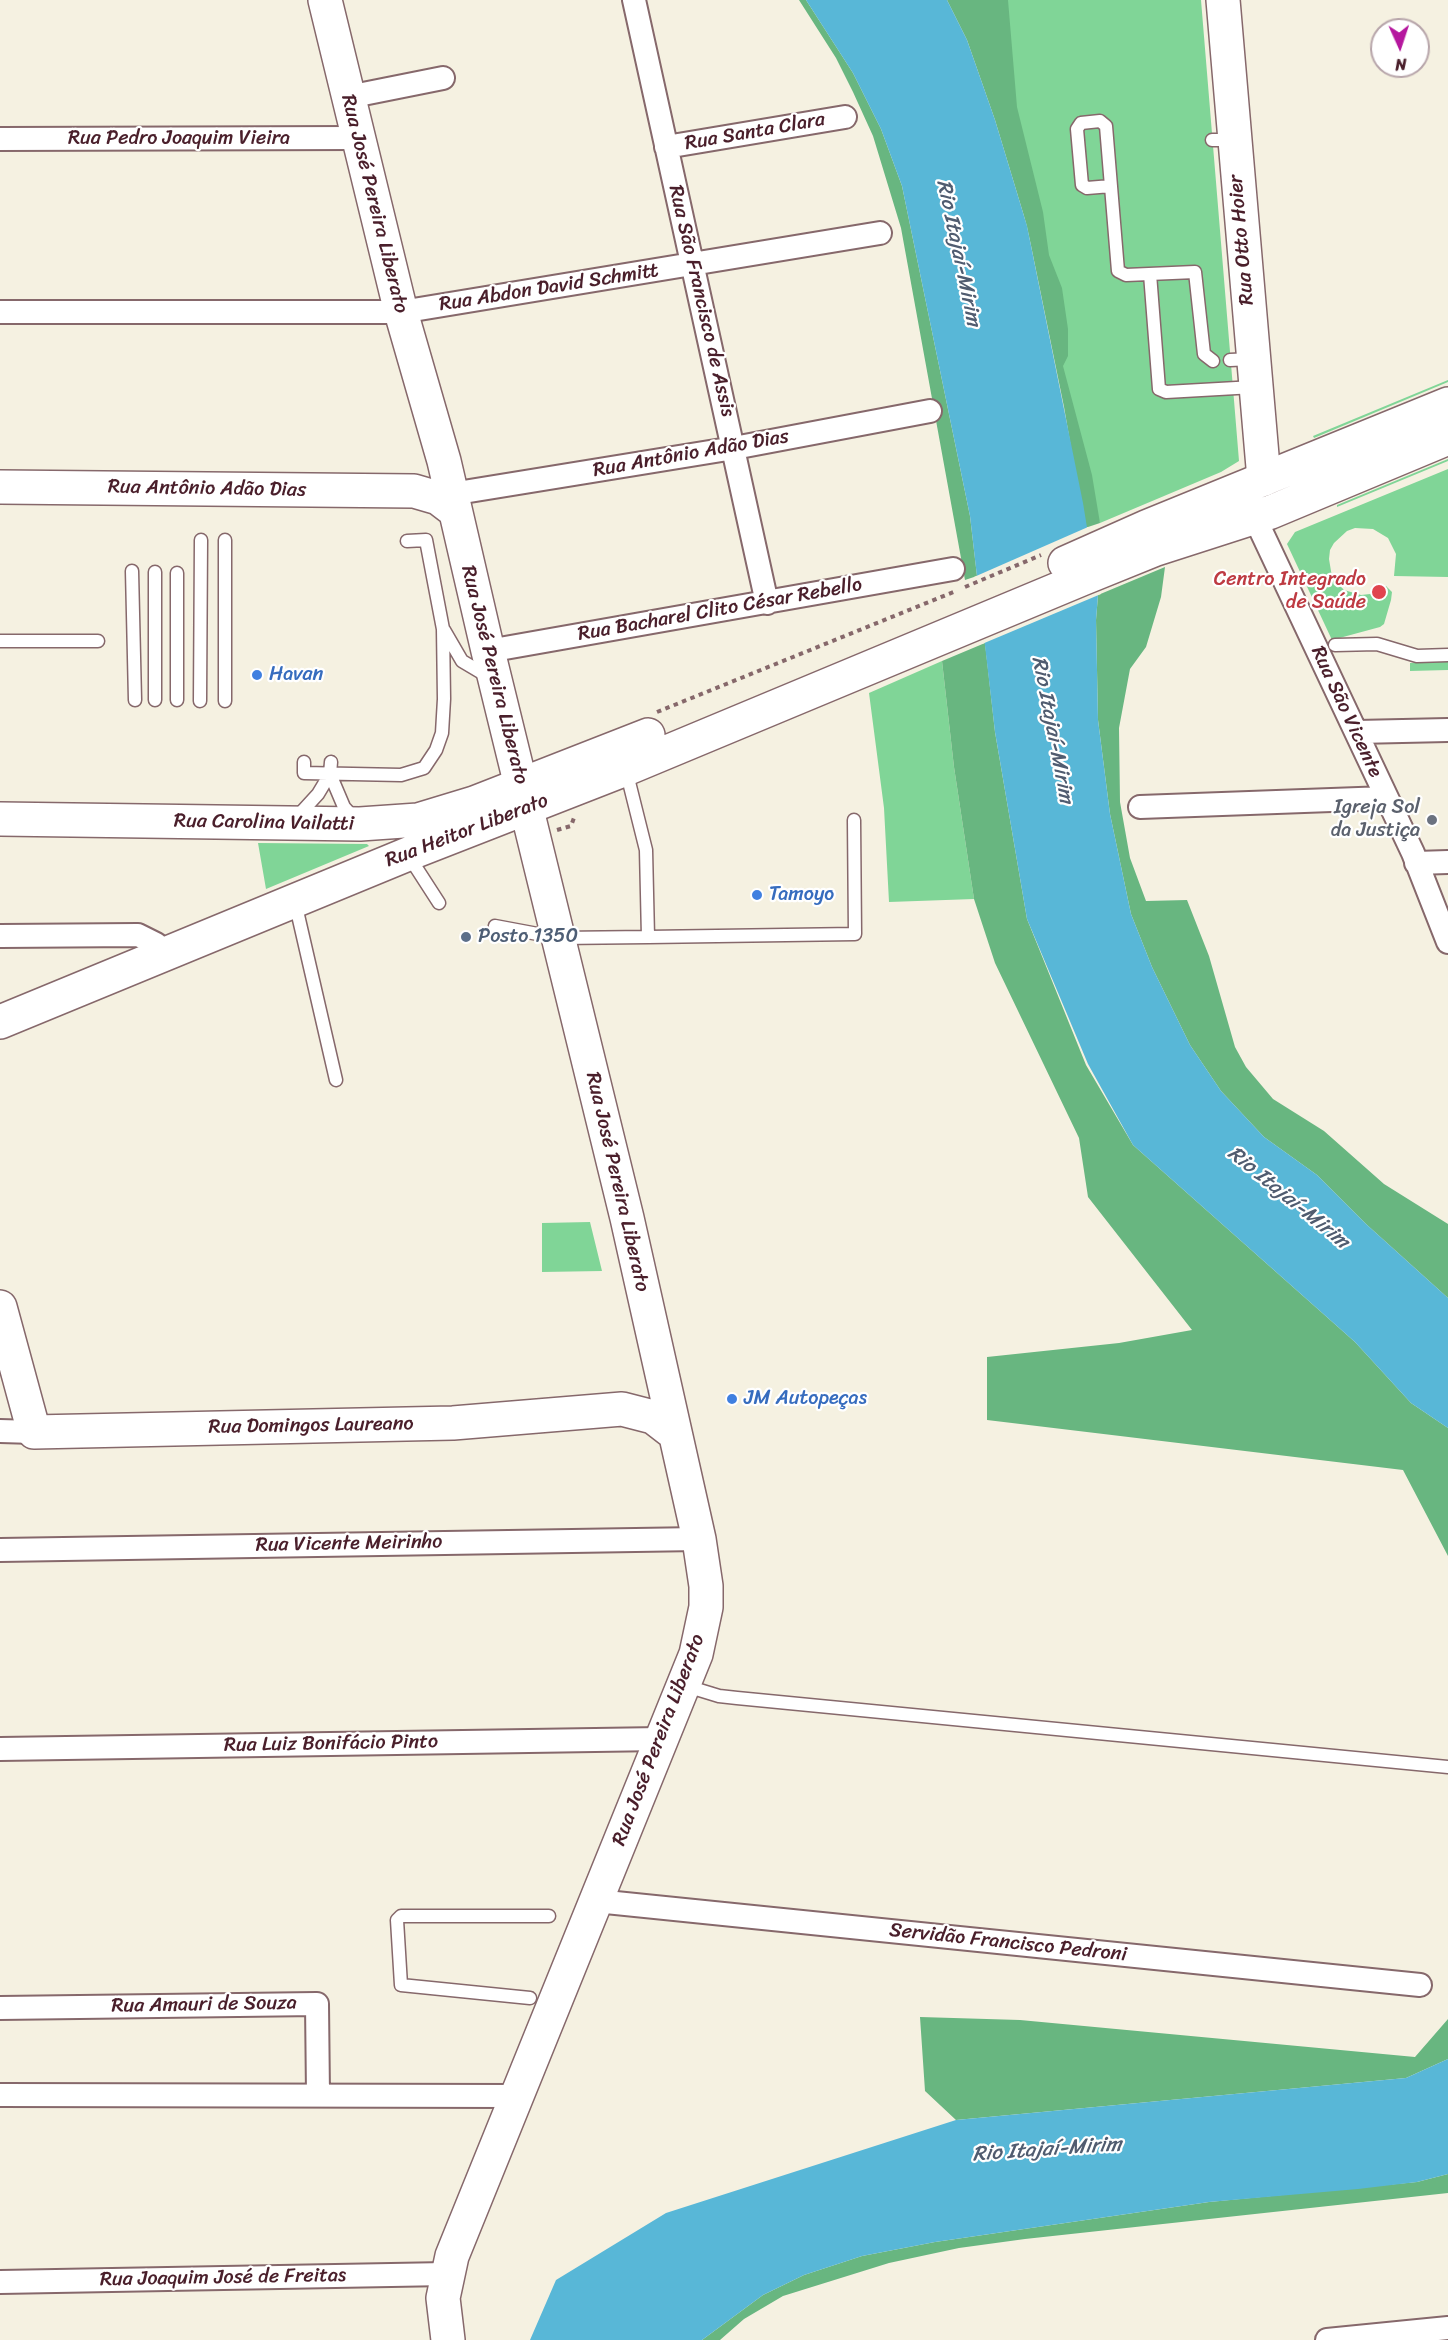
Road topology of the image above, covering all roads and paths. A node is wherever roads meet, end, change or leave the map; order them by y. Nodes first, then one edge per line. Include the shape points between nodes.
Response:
1 (325, 0) edge
2 (634, 0) edge
3 (1222, 0) edge
4 (443, 78) dead end
5 (348, 96) junction
6 (845, 117) dead end
7 (358, 138) junction
8 (0, 139) edge
9 (666, 147) junction
10 (1111, 186) junction
11 (880, 233) dead end
12 (691, 265) junction
13 (1150, 274) junction
14 (0, 312) edge
15 (401, 312) junction
16 (1213, 361) dead end
17 (1245, 369) junction
18 (1448, 404) edge
19 (930, 411) dead end
20 (1448, 438) edge
21 (734, 448) junction
22 (444, 461) junction
23 (1264, 479) junction
24 (0, 487) edge
25 (414, 491) junction
26 (453, 502) junction
27 (1254, 516) junction
28 (1151, 538) junction
29 (201, 540) dead end
30 (225, 540) dead end
31 (407, 541) dead end
32 (1045, 553) dead end
33 (953, 569) dead end
34 (132, 571) dead end
35 (155, 572) dead end
36 (177, 573) dead end
37 (767, 603) junction
38 (927, 622) junction
39 (443, 629) junction
40 (0, 641) edge
41 (98, 641) dead end
42 (1335, 645) dead end
43 (1448, 654) edge
44 (491, 666) junction
45 (135, 700) dead end
46 (155, 700) dead end
47 (177, 700) dead end
48 (200, 700) dead end
49 (225, 701) dead end
50 (648, 716) dead end
51 (1448, 730) edge
52 (1357, 732) junction
53 (304, 762) dead end
54 (331, 768) junction
55 (626, 769) junction
56 (524, 797) junction
57 (1386, 798) junction
58 (1140, 807) dead end
59 (0, 819) edge
60 (854, 820) dead end
61 (292, 823) junction
62 (360, 824) junction
63 (408, 854) junction
64 (1448, 862) edge
65 (1416, 863) junction
66 (295, 900) junction
67 (439, 903) dead end
68 (495, 926) dead end
69 (0, 936) edge
70 (648, 937) junction
71 (559, 938) junction
72 (1448, 942) edge
73 (163, 954) junction
74 (0, 1022) edge
75 (336, 1080) dead end
76 (0, 1306) edge
77 (661, 1371) junction
78 (622, 1409) junction
79 (0, 1431) edge
80 (34, 1431) junction
81 (675, 1434) junction
82 (699, 1539) junction
83 (0, 1550) edge
84 (683, 1685) junction
85 (661, 1739) junction
86 (0, 1749) edge
87 (1448, 1767) edge
88 (596, 1901) junction
89 (549, 1916) dead end
90 (1420, 1985) dead end
91 (530, 1998) dead end
92 (0, 2008) edge
93 (0, 2095) edge
94 (318, 2095) junction
95 (517, 2096) junction
96 (447, 2274) junction
97 (0, 2282) edge
98 (1448, 2328) edge
99 (448, 2340) edge
100 (1327, 2340) edge

1 - 5 main road, Rua José Pereira Liberato
2 - 9 street, Rua São Francisco de Assis
3 - 17 main road, Rua Otto Hoier via 1223,140
4 - 5 street
5 - 7 main road, Rua José Pereira Liberato
6 - 9 street, Rua Santa Clara
7 - 8 street, Rua Pedro Joaquim Vieira
7 - 15 main road, Rua José Pereira Liberato
9 - 12 street, Rua São Francisco de Assis
10 - 10 lane via 1087,188 1081,182 1077,126 1081,123 1100,121 1106,128
10 - 13 lane via 1118,271 1126,275
11 - 12 street, Rua Abdon David Schmitt
12 - 15 street, Rua Abdon David Schmitt
12 - 21 street, Rua São Francisco de Assis
13 - 16 lane via 1196,274 1203,354
13 - 17 lane via 1159,389 1166,392
14 - 15 street, Rua Abdon David Schmitt
15 - 22 main road, Rua José Pereira Liberato
17 - 23 main road, Rua Otto Hoier via 1259,411
18 - 23 main road
19 - 21 street, Rua Antônio Adão Dias
20 - 27 main road
21 - 26 street, Rua Antônio Adão Dias
21 - 37 street, Rua São Francisco de Assis
22 - 25 main road
22 - 26 main road, Rua José Pereira Liberato
23 - 28 main road
24 - 25 main road, Rua Antônio Adão Dias via 153,494
25 - 26 main road, Rua Antônio Adão Dias
26 - 44 main road, Rua José Pereira Liberato
27 - 28 main road
27 - 52 street, Rua São Vicente
28 - 38 main road
29 - 48 lane
30 - 49 lane
31 - 39 lane via 426,540
32 - 38 path
33 - 37 street, Rua Bacharel Clito César Rebello
34 - 45 lane
35 - 46 lane
36 - 47 lane
37 - 44 street, Rua Bacharel Clito César Rebello
38 - 50 path
38 - 55 main road, Rua Heitor Liberato
38 - 56 main road, Rua Heitor Liberato
39 - 44 lane via 462,661
39 - 54 lane via 442,733 424,768 401,775
40 - 41 lane
42 - 43 lane via 1367,643 1417,656
44 - 56 main road, Rua José Pereira Liberato
51 - 52 street
52 - 57 street, Rua São Vicente
53 - 54 lane via 304,773
54 - 61 lane via 318,794
54 - 62 lane via 344,807
55 - 56 main road, Rua Heitor Liberato
55 - 70 lane via 646,850
56 - 62 main road, Rua Carolina Vailatti via 474,803 418,820
56 - 63 main road, Rua Heitor Liberato
56 - 71 main road, Rua José Pereira Liberato
57 - 58 street
57 - 65 street, Rua São Vicente
59 - 61 main road, Rua Carolina Vailatti
60 - 70 lane via 855,934
61 - 62 main road, Rua Carolina Vailatti
63 - 66 main road, Rua Heitor Liberato
63 - 67 lane
64 - 65 street
65 - 72 street, Rua São Vicente
66 - 73 main road, Rua Heitor Liberato
66 - 75 lane
68 - 71 lane
69 - 73 street via 138,935 156,944
70 - 71 lane
71 - 77 main road, Rua José Pereira Liberato
73 - 74 main road, Rua Heitor Liberato
76 - 80 main road
77 - 78 main road, Rua Domingos Laureano via 651,1392
77 - 81 main road, Rua José Pereira Liberato
78 - 80 main road, Rua Domingos Laureano via 453,1423
78 - 81 main road, Rua Domingos Laureano via 653,1418
79 - 80 street, Rua Domingos Laureano
81 - 82 main road, Rua José Pereira Liberato
82 - 83 street, Rua Vicente Meirinho
82 - 84 main road, Rua José Pereira Liberato via 706,1607 696,1654
84 - 85 main road, Rua José Pereira Liberato
84 - 87 lane via 737,1698
85 - 86 street, Rua Luiz Bonifácio Pinto
85 - 88 main road, Rua José Pereira Liberato
88 - 90 street, Servidão Francisco Pedroni
88 - 95 main road, Rua José Pereira Liberato
89 - 91 lane via 401,1916 397,1920 401,1985
92 - 94 street, Rua Amauri de Souza via 317,2004
93 - 94 street
94 - 95 street
95 - 96 main road, Rua José Pereira Liberato
96 - 97 street, Rua Joaquim José de Freitas
96 - 99 main road, Rua José Pereira Liberato via 443,2298
98 - 100 street

